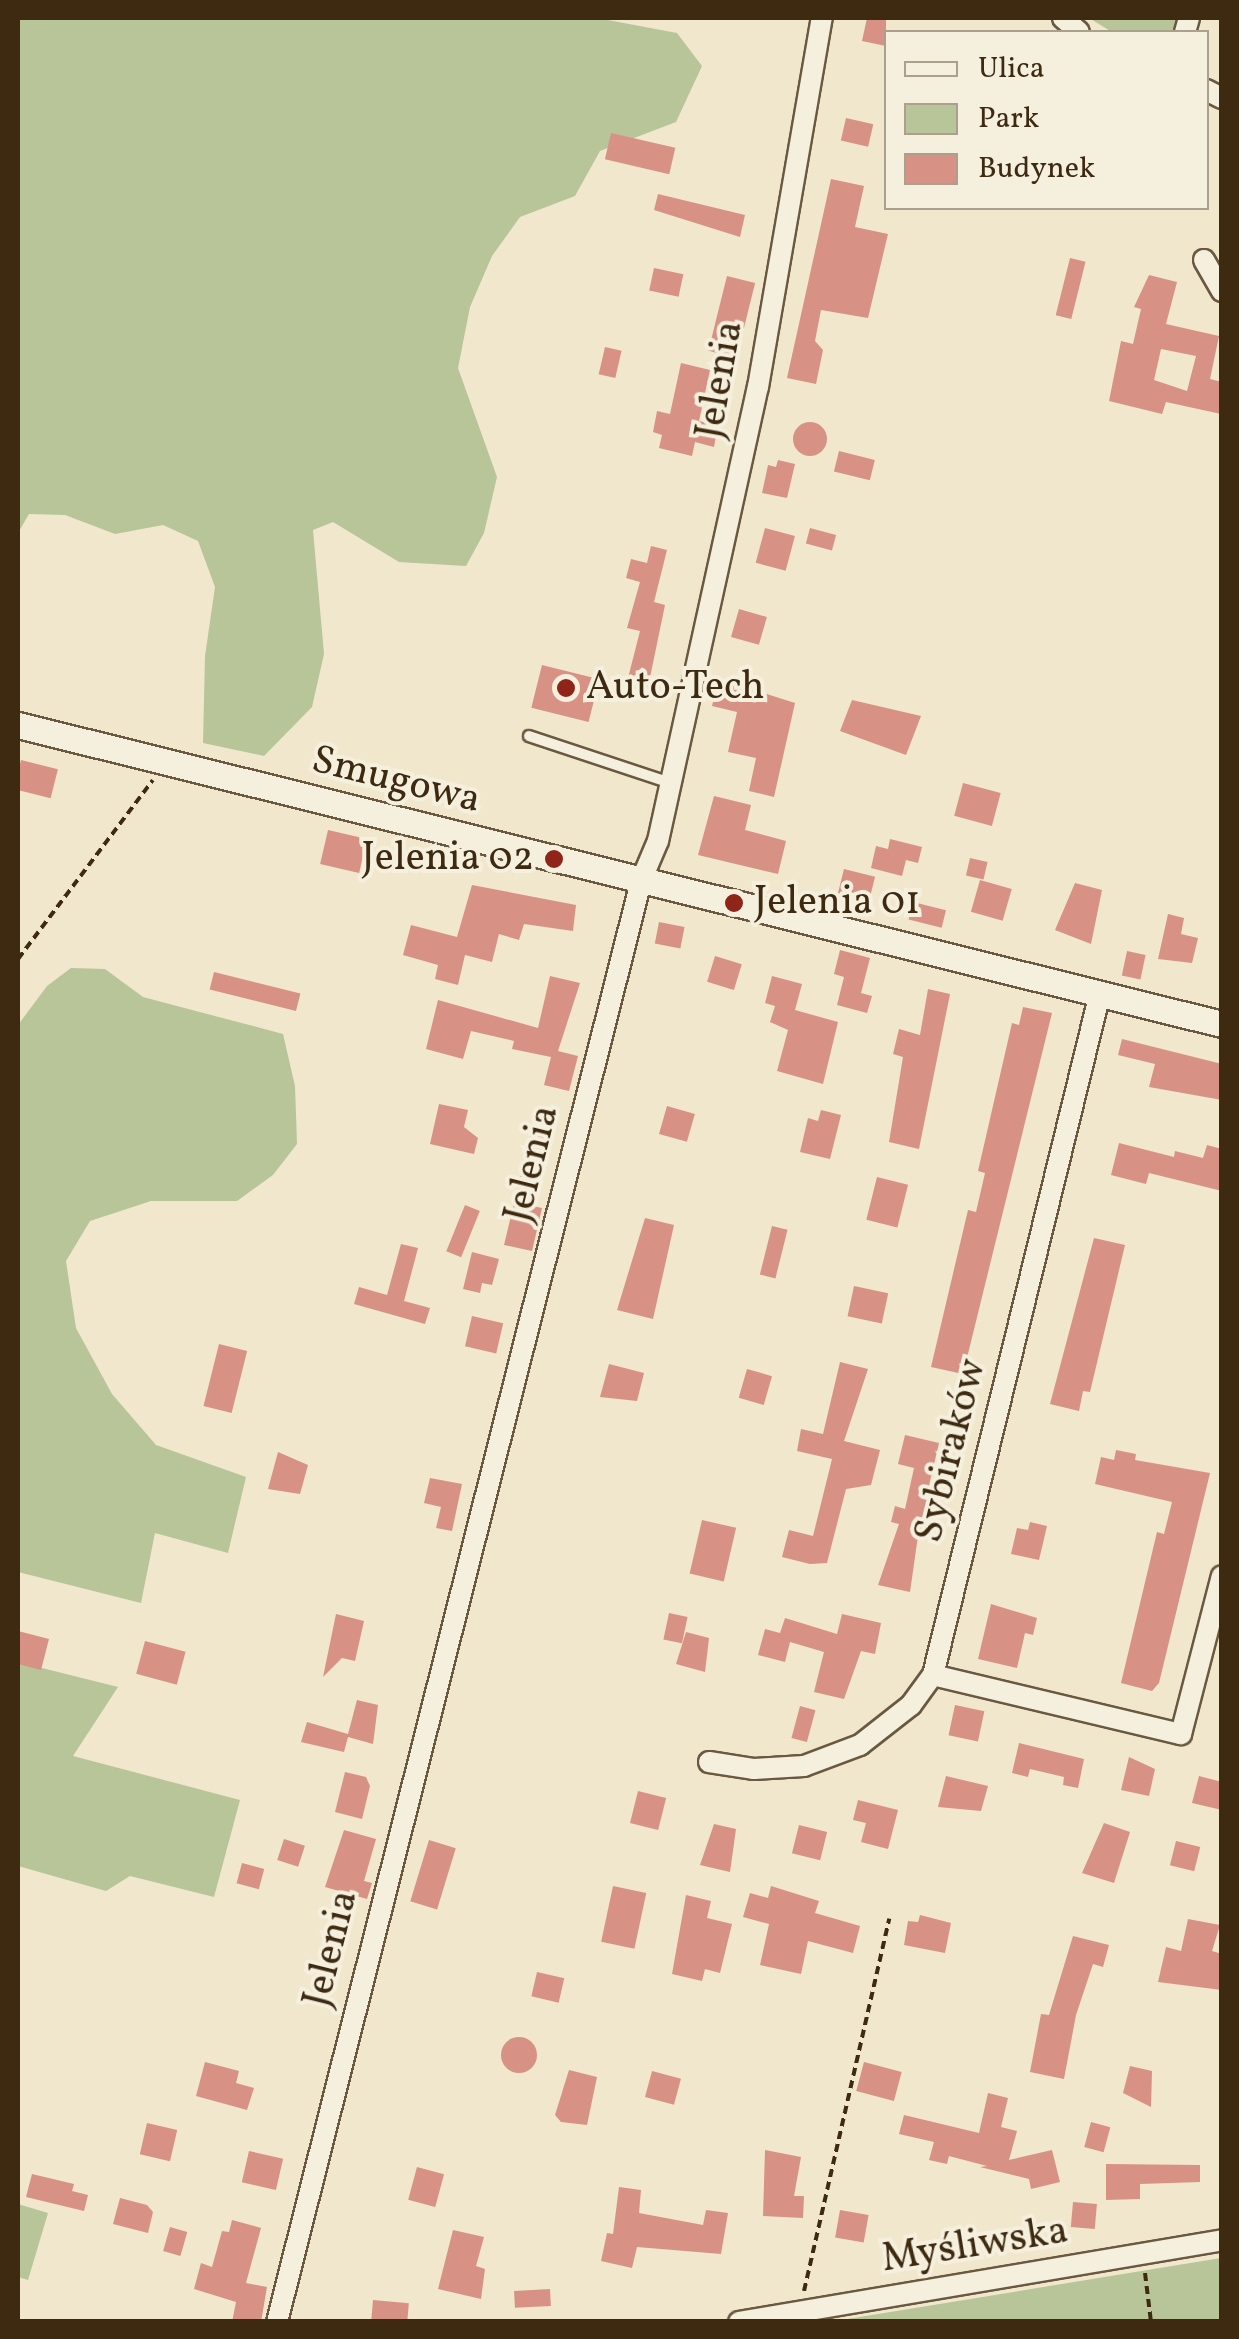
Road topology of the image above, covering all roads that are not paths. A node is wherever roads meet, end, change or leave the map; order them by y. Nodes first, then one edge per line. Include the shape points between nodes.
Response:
1 (822, 18) edge
2 (1204, 260) dead end
3 (1222, 290) edge
4 (18, 725) edge
5 (529, 736) dead end
6 (670, 783) junction
7 (641, 881) junction
8 (1100, 993) junction
9 (1222, 1024) edge
10 (1222, 1576) edge
11 (932, 1675) junction
12 (709, 1762) dead end
13 (1222, 2240) edge
14 (277, 2322) edge
15 (740, 2322) edge

1 - 6 street, Jelenia via 758,387
2 - 3 street
4 - 7 street, Smugowa
5 - 6 lane
6 - 7 street, Jelenia
7 - 8 street, Smugowa
7 - 14 street, Jelenia
8 - 9 street, Smugowa
8 - 11 street, Sybiraków
10 - 11 street via 1181,1734
11 - 12 street, Sybiraków via 911,1705 860,1745 804,1766 754,1769
13 - 15 street, Myśliwska

